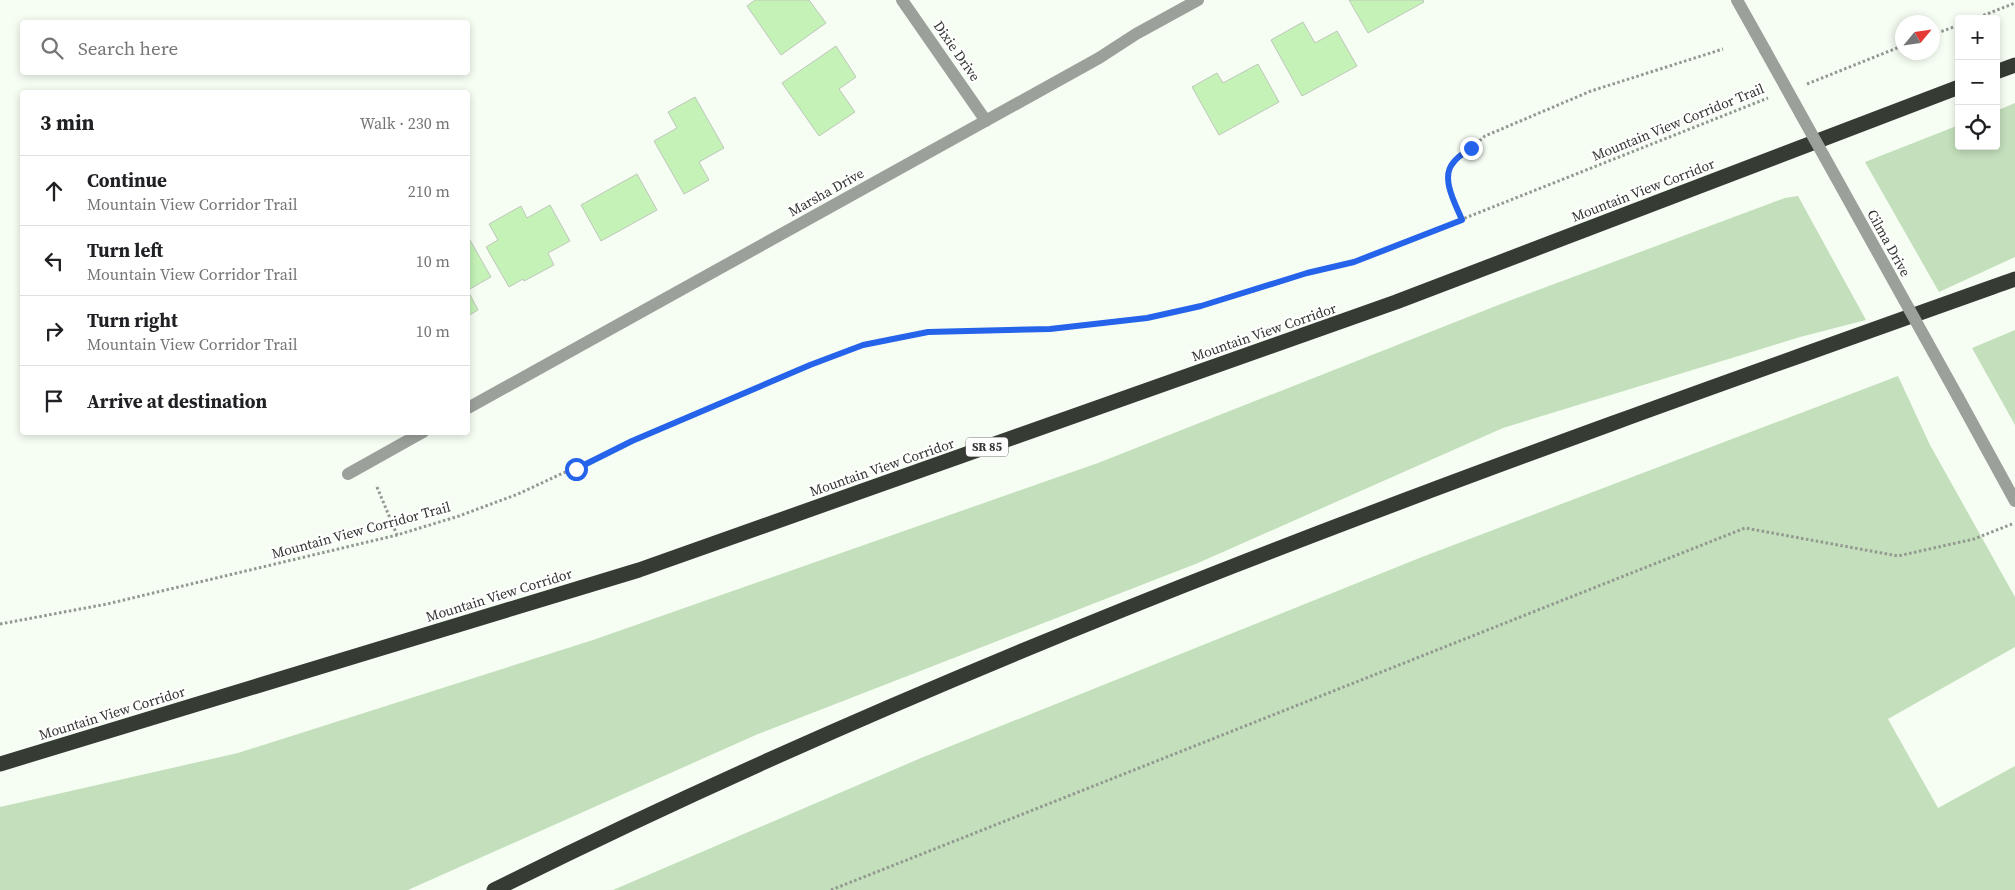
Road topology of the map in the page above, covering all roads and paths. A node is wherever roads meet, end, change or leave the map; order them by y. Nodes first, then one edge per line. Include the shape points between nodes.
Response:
1 (902, 0) edge
2 (1198, 0) edge
3 (1737, 0) edge
4 (2015, 3) edge
5 (1984, 15) edge
6 (1955, 26) edge
7 (1940, 32) edge
8 (1723, 48) dead end
9 (1895, 49) edge
10 (2015, 65) edge
11 (2000, 71) edge
12 (1802, 85) dead end
13 (1955, 89) edge
14 (1775, 96) dead end
15 (986, 121) junction
16 (1462, 220) junction
17 (2015, 279) edge
18 (470, 407) edge
19 (418, 435) edge
20 (348, 474) dead end
21 (377, 487) dead end
22 (2015, 501) edge
23 (2015, 522) edge
24 (397, 535) junction
25 (0, 624) edge
26 (0, 764) edge
27 (494, 890) edge
28 (831, 890) edge

1 - 15 street, Dixie Drive
2 - 15 street, Marsha Drive
3 - 22 street, Cilma Drive, bridge
4 - 5 path
6 - 7 path
8 - 16 path via 1591,90 1485,136 1452,164 1449,173 1450,192
9 - 12 path
10 - 11 highway
13 - 26 highway, Mountain View Corridor / SR 85 via 1396,302 639,570
14 - 16 path, Mountain View Corridor Trail
15 - 18 street, Marsha Drive
16 - 24 path, Mountain View Corridor Trail via 1354,262 1156,316 1050,329 928,332 863,345 641,437 518,494
17 - 27 highway via 1435,488 1190,582 768,762
19 - 20 street
21 - 24 path
23 - 28 path via 1974,539 1898,556 1745,528
24 - 25 path, Mountain View Corridor Trail via 107,604

